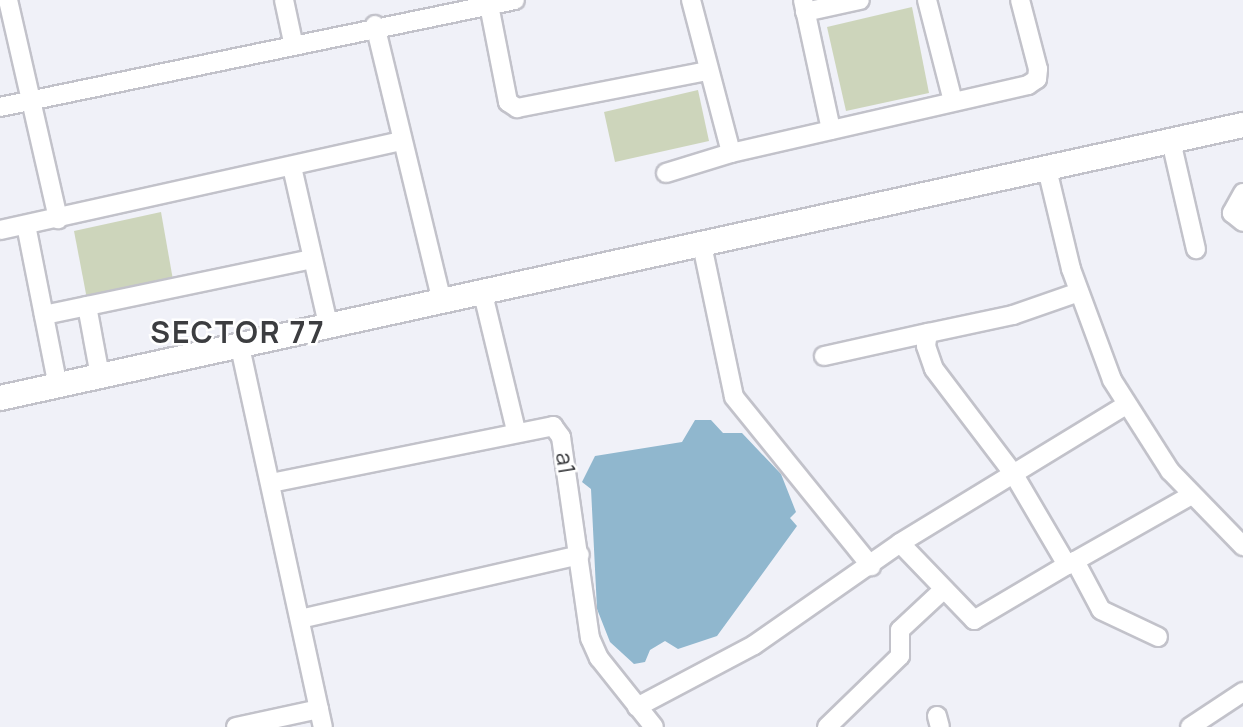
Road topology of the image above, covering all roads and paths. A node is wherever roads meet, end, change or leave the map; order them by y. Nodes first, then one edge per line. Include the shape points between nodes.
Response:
1 (8, 0) edge
2 (284, 0) edge
3 (515, 0) edge
4 (691, 0) edge
5 (860, 0) edge
6 (927, 0) edge
7 (1020, 0) edge
8 (489, 5) junction
9 (804, 6) edge
10 (375, 25) junction
11 (293, 42) junction
12 (707, 71) junction
13 (31, 99) junction
14 (953, 101) junction
15 (0, 107) edge
16 (1243, 125) edge
17 (831, 130) junction
18 (400, 141) junction
19 (1171, 141) junction
20 (731, 153) junction
21 (292, 167) junction
22 (1047, 169) junction
23 (666, 173) dead end
24 (1243, 193) edge
25 (58, 219) junction
26 (1243, 222) edge
27 (26, 225) junction
28 (0, 230) edge
29 (702, 245) junction
30 (1196, 249) dead end
31 (312, 259) junction
32 (1080, 292) junction
33 (483, 293) junction
34 (442, 303) junction
35 (87, 306) junction
36 (44, 315) junction
37 (329, 328) junction
38 (928, 333) junction
39 (240, 347) junction
40 (824, 356) dead end
41 (100, 376) junction
42 (58, 386) junction
43 (0, 398) edge
44 (1126, 405) junction
45 (516, 429) junction
46 (1013, 473) junction
47 (271, 484) junction
48 (1190, 496) junction
49 (900, 544) junction
50 (1243, 546) edge
51 (580, 555) junction
52 (1071, 563) junction
53 (871, 566) junction
54 (942, 591) junction
55 (300, 619) junction
56 (1158, 637) dead end
57 (1243, 692) edge
58 (637, 707) junction
59 (321, 718) edge
60 (236, 727) edge
61 (654, 727) edge
62 (827, 727) edge
63 (1190, 727) edge

1 - 13 street
2 - 11 street
3 - 8 street
4 - 12 street
5 - 9 street
6 - 14 street
7 - 14 street via 1037,79
8 - 10 street
8 - 12 street via 509,102 517,108
9 - 17 street
10 - 11 street
10 - 18 street
11 - 13 street
12 - 20 street
13 - 15 street
13 - 25 street
14 - 17 street
16 - 19 street
17 - 20 street
18 - 21 street
18 - 34 street
19 - 22 street
19 - 30 street
20 - 23 street
21 - 25 street
21 - 31 street
22 - 29 street
22 - 32 street
24 - 26 street via 1232,213
25 - 27 street
27 - 28 street
27 - 36 street
29 - 33 street
29 - 53 street via 734,397
31 - 35 street
31 - 37 street
32 - 38 street via 1013,315
32 - 44 street
33 - 34 street
33 - 45 street
34 - 37 street
35 - 36 street
35 - 41 street
36 - 42 street
37 - 39 street
38 - 40 street
38 - 46 street via 926,346 934,369
39 - 41 street
39 - 47 street
41 - 42 street
42 - 43 street
44 - 46 street
44 - 48 street
45 - 47 street, a1
45 - 51 street, a1 via 543,425 558,430
46 - 49 street
46 - 52 street
47 - 55 street
48 - 50 street
48 - 52 street
49 - 53 street
49 - 54 street
51 - 55 street
51 - 58 street, a1 via 590,638
52 - 54 street via 974,620
52 - 56 street via 1101,610
53 - 58 street via 754,645
54 - 62 street via 900,630 900,656
55 - 59 street
57 - 63 street
58 - 61 street, a1
59 - 60 street

